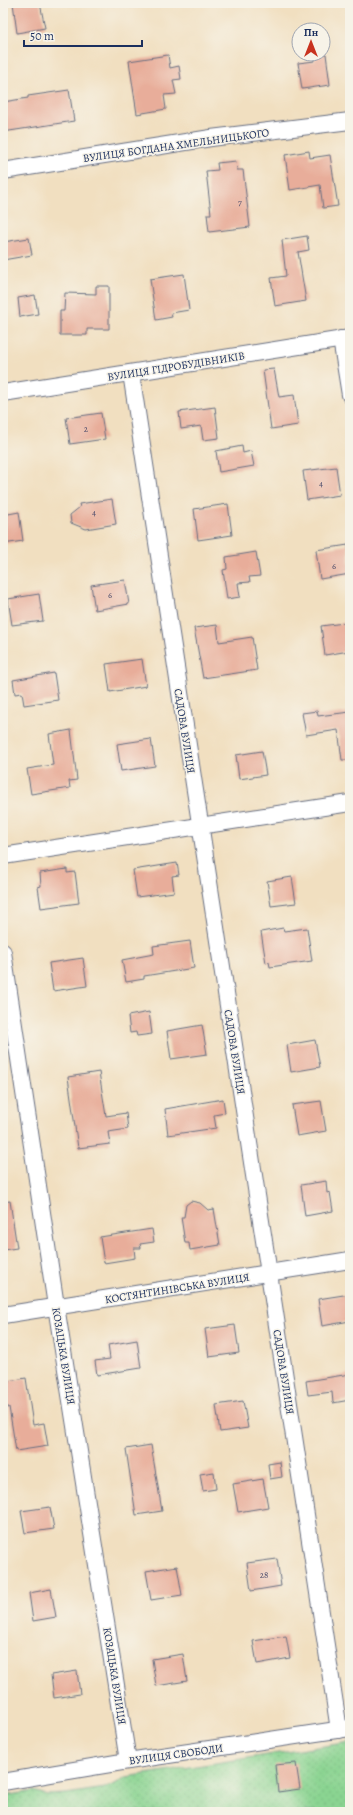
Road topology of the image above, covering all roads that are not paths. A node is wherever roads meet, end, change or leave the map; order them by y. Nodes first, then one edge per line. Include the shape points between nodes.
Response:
1 (350, 121) edge
2 (3, 171) edge
3 (346, 339) edge
4 (131, 373) junction
5 (3, 393) edge
6 (350, 395) edge
7 (350, 803) edge
8 (200, 827) junction
9 (3, 856) edge
10 (3, 952) edge
11 (350, 1260) edge
12 (269, 1274) junction
13 (56, 1306) junction
14 (3, 1314) edge
15 (344, 1729) edge
16 (128, 1761) junction
17 (3, 1782) edge

1 - 2 street, ВУЛИЦЯ БОГДАНА ХМЕЛЬНИЦЬКОГО via 212,138
3 - 4 street, ВУЛИЦЯ ГІДРОБУДІВНИКІВ
3 - 6 street
4 - 5 street, ВУЛИЦЯ ГІДРОБУДІВНИКІВ
4 - 8 street, САДОВА ВУЛИЦЯ
7 - 8 street
8 - 9 street
8 - 12 street, САДОВА ВУЛИЦЯ
10 - 13 street, КОЗАЦЬКА ВУЛИЦЯ
11 - 12 street, КОСТЯНТИНІВСЬКА ВУЛИЦЯ
12 - 13 street, КОСТЯНТИНІВСЬКА ВУЛИЦЯ
12 - 15 street, САДОВА ВУЛИЦЯ
13 - 14 street, КОСТЯНТИНІВСЬКА ВУЛИЦЯ
13 - 16 street, КОЗАЦЬКА ВУЛИЦЯ
15 - 16 street, ВУЛИЦЯ СВОБОДИ
16 - 17 street, ВУЛИЦЯ СВОБОДИ

